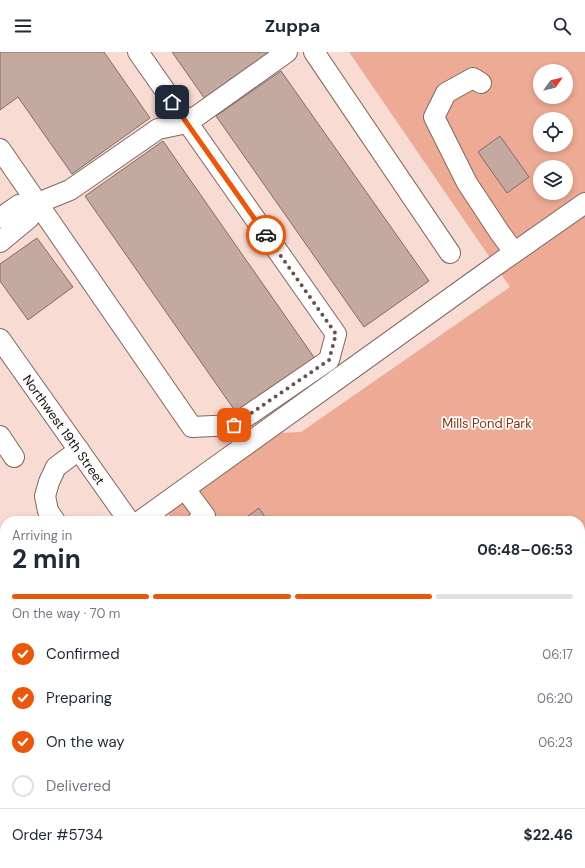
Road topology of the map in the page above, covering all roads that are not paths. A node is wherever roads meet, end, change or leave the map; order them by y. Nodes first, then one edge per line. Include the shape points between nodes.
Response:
1 (138, 52) edge
2 (287, 52) edge
3 (314, 52) edge
4 (481, 83) dead end
5 (187, 123) junction
6 (0, 149) edge
7 (38, 203) junction
8 (585, 203) edge
9 (0, 218) edge
10 (0, 242) edge
11 (514, 252) junction
12 (450, 254) dead end
13 (0, 339) edge
14 (0, 436) edge
15 (79, 450) junction
16 (14, 457) dead end
17 (185, 489) junction
18 (52, 516) edge
19 (125, 516) edge
20 (147, 516) edge
21 (205, 516) edge

1 - 5 street
2 - 5 street
3 - 12 street
4 - 11 street via 473,78 446,94 434,117 468,183
5 - 7 street via 158,129 70,190
5 - 7 street via 336,334 329,360 234,425 192,427
6 - 7 street
7 - 9 street via 19,205
7 - 10 street via 29,218
8 - 11 street
11 - 17 street
13 - 15 street, Northwest 19th Street
14 - 16 street
15 - 18 street via 56,467 49,482 45,496
15 - 19 street, Northwest 19th Street
17 - 20 street
17 - 21 street

